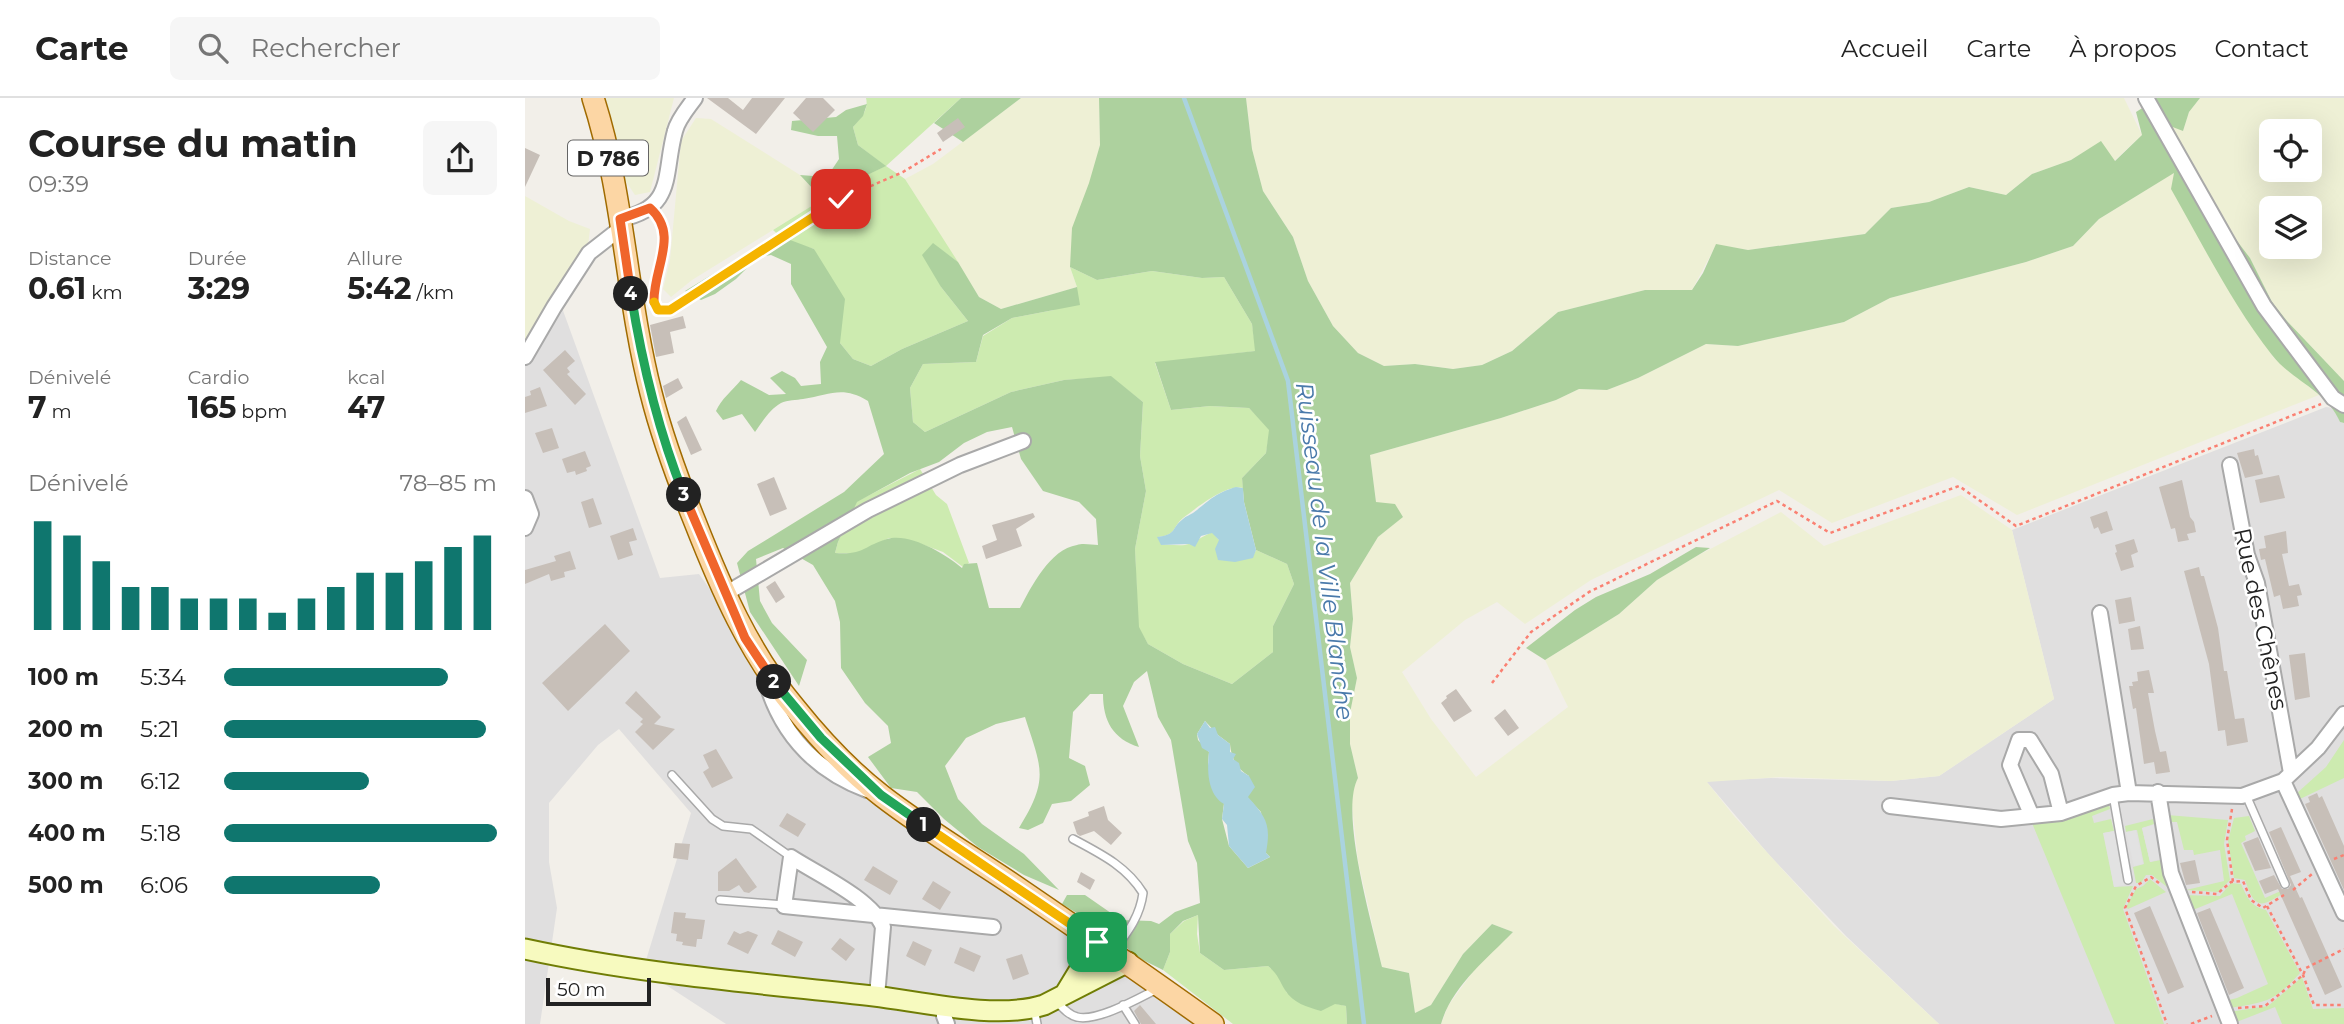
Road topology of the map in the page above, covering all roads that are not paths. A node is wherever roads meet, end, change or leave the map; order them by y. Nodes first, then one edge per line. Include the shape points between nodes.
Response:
1 (593, 98) edge
2 (695, 98) edge
3 (2146, 98) edge
4 (621, 223) junction
5 (525, 357) edge
6 (2339, 402) edge
7 (1023, 441) dead end
8 (2230, 465) dead end
9 (525, 498) edge
10 (525, 528) edge
11 (725, 594) junction
12 (2100, 613) dead end
13 (2344, 714) edge
14 (672, 775) dead end
15 (2287, 777) junction
16 (2158, 792) junction
17 (2129, 793) junction
18 (2113, 795) junction
19 (2240, 795) junction
20 (1890, 807) dead end
21 (2061, 813) junction
22 (2031, 814) junction
23 (1073, 839) dead end
24 (790, 857) junction
25 (2128, 880) dead end
26 (2285, 884) dead end
27 (720, 900) dead end
28 (784, 905) junction
29 (2344, 913) edge
30 (879, 917) junction
31 (993, 928) dead end
32 (525, 949) edge
33 (1112, 952) junction
34 (1161, 987) junction
35 (877, 996) junction
36 (1060, 996) junction
37 (1123, 1005) junction
38 (946, 1015) edge
39 (1035, 1016) edge
40 (2227, 1018) edge
41 (1135, 1024) edge
42 (1213, 1024) edge

1 - 4 main road, D 786
2 - 4 street via 675,127 664,194 650,208
3 - 6 street via 2264,306
4 - 5 street via 589,253
4 - 11 main road, D 786 via 650,393 681,487
7 - 11 street via 960,465 868,510
8 - 15 street, Rue des Chênes via 2247,555 2257,583
9 - 10 street via 531,514
11 - 33 main road, D 786 via 745,638 795,709 881,795
12 - 17 street
13 - 15 street via 2318,748
14 - 24 lane via 712,819 723,826 751,829
15 - 19 street
15 - 29 street, Rue des Chênes
16 - 17 street
16 - 19 street
16 - 40 street via 2171,873
17 - 18 street
18 - 21 street
18 - 25 lane
19 - 26 lane
20 - 22 street via 2001,818
21 - 22 street
21 - 22 street via 2051,774 2031,740 2019,740 2010,765
23 - 33 lane via 1114,861 1143,893 1136,918
24 - 28 street
24 - 30 street
27 - 28 lane
28 - 30 street
30 - 31 street
30 - 35 street via 883,927
32 - 35 street via 643,970
33 - 34 main road, D 786
33 - 36 street
33 - 36 street
34 - 37 lane
34 - 42 main road, D 786
35 - 38 street
36 - 37 lane via 1068,1013 1078,1018
36 - 39 street
37 - 41 lane
38 - 39 street via 1013,1010

